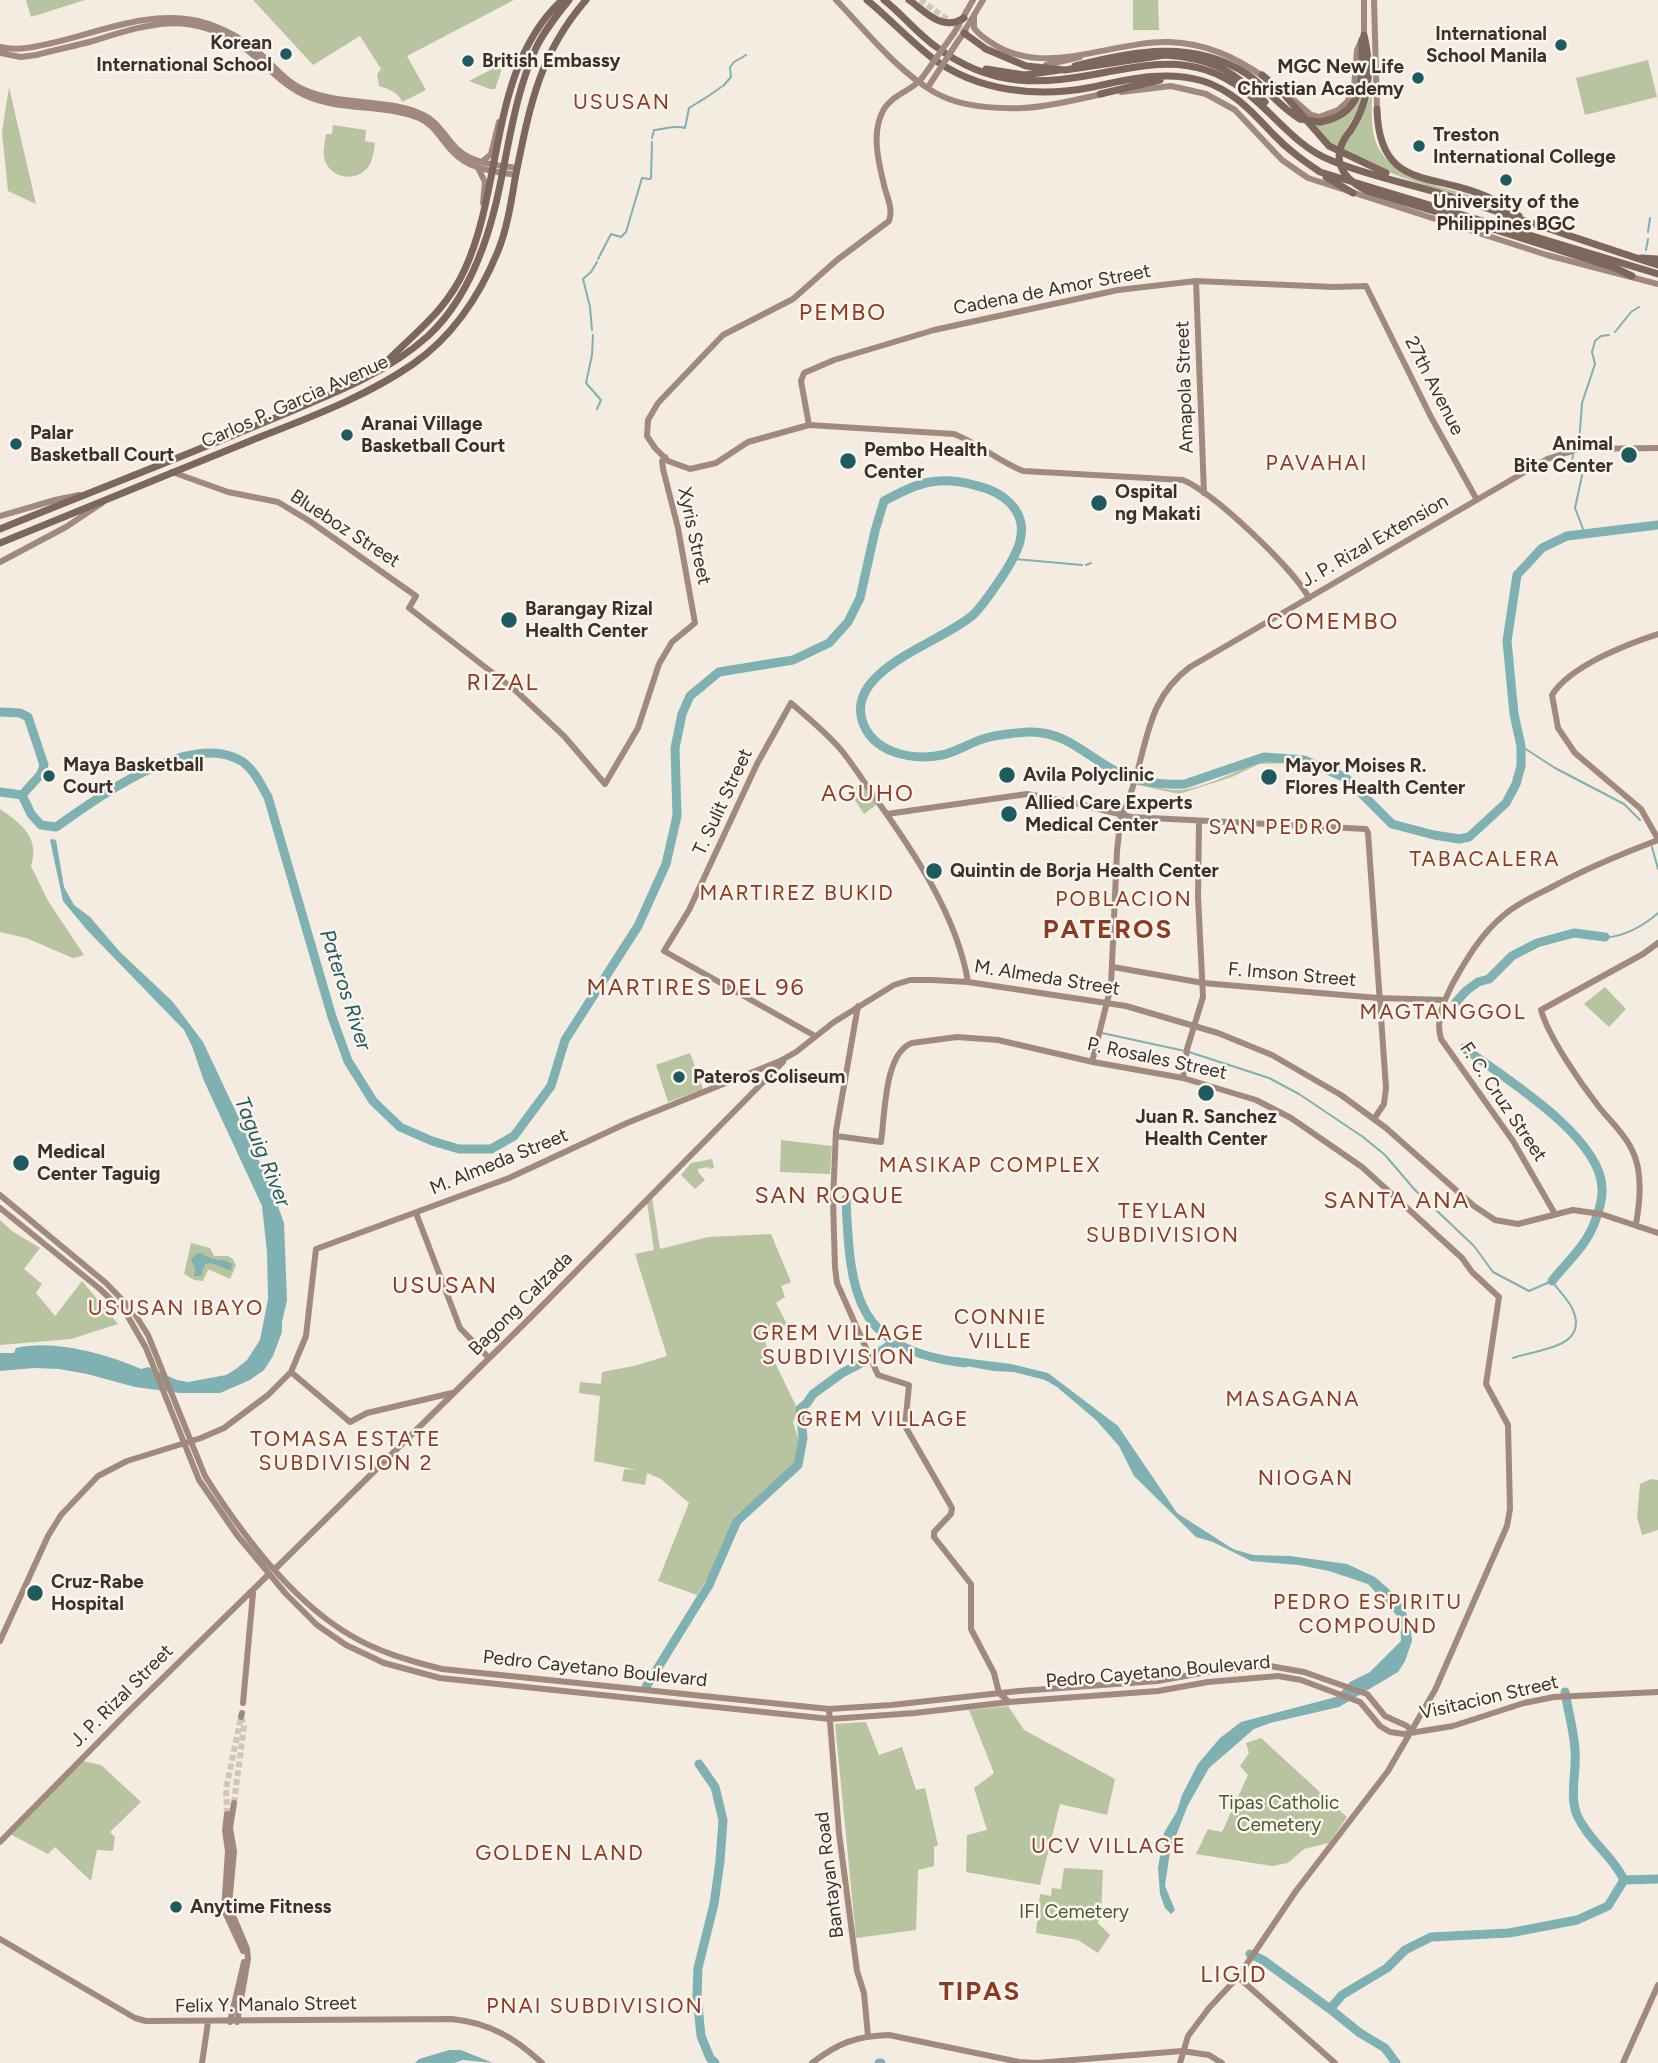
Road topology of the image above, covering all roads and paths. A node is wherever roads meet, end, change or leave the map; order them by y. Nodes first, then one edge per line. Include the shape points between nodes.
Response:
1 (562, 0) edge
2 (569, 0) edge
3 (586, 0) edge
4 (835, 0) edge
5 (867, 0) edge
6 (884, 0) edge
7 (909, 0) edge
8 (973, 0) edge
9 (983, 0) edge
10 (1364, 0) edge
11 (1374, 0) edge
12 (974, 17) junction
13 (964, 18) junction
14 (962, 36) junction
15 (1363, 38) junction
16 (0, 47) edge
17 (1095, 52) junction
18 (0, 53) edge
19 (958, 60) junction
20 (268, 65) junction
21 (1046, 65) dead end
22 (1262, 75) junction
23 (1190, 78) junction
24 (921, 80) junction
25 (929, 86) junction
26 (511, 87) junction
27 (1100, 94) junction
28 (1377, 109) joint
29 (1286, 127) junction
30 (479, 165) junction
31 (493, 168) junction
32 (504, 169) junction
33 (517, 171) junction
34 (1320, 172) junction
35 (1353, 193) junction
36 (1439, 193) junction
37 (480, 222) junction
38 (1528, 223) junction
39 (1658, 259) edge
40 (1635, 262) junction
41 (1658, 265) edge
42 (1615, 268) junction
43 (1658, 274) edge
44 (1632, 276) junction
45 (1196, 281) junction
46 (1658, 284) edge
47 (1366, 286) joint
48 (372, 376) junction
49 (809, 425) junction
50 (1658, 447) edge
51 (665, 457) junction
52 (172, 472) junction
53 (1204, 493) junction
54 (80, 495) junction
55 (107, 500) junction
56 (1477, 500) junction
57 (0, 516) edge
58 (0, 529) edge
59 (0, 543) edge
60 (0, 562) edge
61 (1309, 598) junction
62 (1658, 634) edge
63 (605, 784) joint
64 (887, 814) junction
65 (1121, 816) junction
66 (1199, 822) junction
67 (1658, 839) edge
68 (1658, 943) edge
69 (1112, 967) junction
70 (968, 982) junction
71 (1203, 983) junction
72 (1378, 998) junction
73 (1445, 1000) junction
74 (1108, 1003) junction
75 (858, 1006) junction
76 (1196, 1025) junction
77 (815, 1036) junction
78 (787, 1058) junction
79 (1092, 1062) junction
80 (1183, 1078) junction
81 (1374, 1119) junction
82 (836, 1136) junction
83 (0, 1195) edge
84 (0, 1208) edge
85 (416, 1213) junction
86 (1555, 1214) junction
87 (1636, 1224) junction
88 (1658, 1233) edge
89 (106, 1283) junction
90 (100, 1289) junction
91 (489, 1358) junction
92 (291, 1372) junction
93 (454, 1393) junction
94 (170, 1400) junction
95 (187, 1442) junction
96 (270, 1562) junction
97 (262, 1567) junction
98 (275, 1569) junction
99 (268, 1575) junction
100 (253, 1591) junction
101 (0, 1641) edge
102 (1658, 1692) edge
103 (999, 1693) junction
104 (1009, 1702) junction
105 (243, 1703) dead end
106 (830, 1709) junction
107 (830, 1719) junction
108 (1412, 1731) junction
109 (234, 1803) tunnel mouth
110 (227, 1814) tunnel mouth
111 (0, 1842) edge
112 (0, 1938) edge
113 (1238, 1977) junction
114 (1658, 1985) edge
115 (208, 2022) junction
116 (234, 2022) junction
117 (868, 2036) junction
118 (1182, 2051) junction
119 (202, 2063) edge
120 (542, 2063) edge
121 (812, 2063) edge
122 (1180, 2063) edge
123 (1222, 2063) edge
124 (1335, 2063) edge
125 (1623, 2063) edge

1 - 26 main road via 533,34
2 - 32 main road, Carlos P. Garcia Avenue via 537,46 523,83
3 - 33 main road, Carlos P. Garcia Avenue via 548,55
4 - 24 street
5 - 23 main road via 932,58 1002,89 1069,92 1147,76
6 - 19 main road via 933,45
7 - 13 main road via 942,23
8 - 13 street
9 - 12 street
10 - 15 street
11 - 28 street
12 - 14 street
12 - 17 street via 977,32 1016,55 1038,59
13 - 24 street, bridge
14 - 25 street, bridge
14 - 29 main road, bridge via 1026,66 1065,70 1165,55 1203,60 1227,69 1257,93
15 - 19 main road, bridge via 1357,98 1341,115 1320,122 1300,119 1283,108 1249,75 1216,58 1191,52 1148,51 1024,75 995,72
15 - 22 street via 1357,50 1354,88 1347,102 1327,116 1311,115
15 - 42 main road, bridge via 1368,87 1363,110 1341,146 1339,161 1355,185
16 - 20 street via 22,50 161,17 225,30 250,45
17 - 21 street
17 - 22 street via 1154,43 1187,44 1233,58
18 - 20 street via 36,55 145,25 179,24 222,34
19 - 29 main road via 992,76 1040,82 1146,65 1191,66 1233,82
20 - 30 street via 295,85 319,95 425,116
22 - 36 main road via 1329,146
23 - 27 main road via 1148,81
23 - 34 main road via 1238,99 1292,152
24 - 25 street
24 - 51 street via 886,106 878,123 889,221 793,299 723,335 658,403 645,428
25 - 27 street via 964,104 1001,108
26 - 30 street via 491,154
26 - 31 main road
27 - 35 street via 1171,86 1206,94 1235,110 1297,172
28 - 38 main road via 1382,146 1399,168 1491,198
29 - 36 main road via 1330,160
30 - 31 street
30 - 37 street via 485,184
31 - 32 street
31 - 37 main road
32 - 33 street
32 - 48 main road, Carlos P. Garcia Avenue via 483,248 464,290 429,335
33 - 52 main road, Carlos P. Garcia Avenue via 497,252 477,294 436,345 413,364 344,401
34 - 35 main road
34 - 40 main road
35 - 44 street via 1547,255
36 - 38 main road
37 - 48 main road via 467,264 443,306
38 - 40 main road
39 - 40 main road
40 - 41 main road
40 - 42 main road
40 - 43 main road
42 - 44 main road
44 - 46 street
45 - 47 street, Cadena de Amor Street
45 - 49 street, Cadena de Amor Street via 1122,290 961,323 817,366 804,373 801,381
45 - 53 street, Amapola Street
47 - 56 street, 27th Avenue
48 - 54 main road, Carlos P. Garcia Avenue
49 - 51 street via 748,442 701,468 682,467
49 - 53 street via 954,434 1023,471 1170,478
50 - 56 street, J. P. Rizal Extension via 1562,453
51 - 63 street, Xyris Street via 663,469 695,623 672,642 659,664 638,728
52 - 55 main road, Carlos P. Garcia Avenue
52 - 63 street, Blueboz Street via 228,492 278,502 416,596 409,608 516,691 564,736
53 - 61 street via 1292,574
54 - 57 street
54 - 58 main road, Carlos P. Garcia Avenue
55 - 59 main road, Carlos P. Garcia Avenue
55 - 60 street
56 - 61 street, J. P. Rizal Extension
61 - 65 street, J. P. Rizal Extension via 1183,673 1160,698
62 - 67 street via 1620,647 1552,693 1558,728 1575,753 1641,809
64 - 65 street via 1027,794
64 - 70 street via 929,879 959,947
64 - 77 street, T. Sulit Street via 841,750 791,703 664,951
65 - 66 street
65 - 69 street, J. P. Rizal Extension
66 - 71 street
66 - 72 street via 1366,830
67 - 73 street, F. C. Cruz Street via 1596,864 1503,915 1474,948
68 - 87 street via 1541,1010 1584,1088 1632,1150 1639,1191
69 - 71 street, F. Imson Street
69 - 74 street, J. P. Rizal Extension
70 - 74 street, M. Almeda Street
70 - 75 street, M. Almeda Street via 910,980
71 - 72 street, F. Imson Street
71 - 76 street
72 - 73 street, F. Imson Street
72 - 81 street via 1386,1097
73 - 86 street, F. C. Cruz Street via 1438,1031 1441,1039 1513,1141
74 - 76 street, M. Almeda Street
74 - 79 street, J. P. Rizal Extension
75 - 77 street, M. Almeda Street
75 - 82 street
76 - 80 street
76 - 81 street, M. Almeda Street via 1305,1073
77 - 78 street, M. Almeda Street
78 - 85 street, M. Almeda Street via 627,1123 509,1178
78 - 91 street, Bagong Calzada
79 - 80 street, P. Rosales Street
79 - 82 street, P. Rosales Street via 972,1037 909,1044 892,1066 881,1142
80 - 108 street, P. Rosales Street via 1256,1100 1321,1138 1386,1188 1499,1297 1486,1384 1508,1425 1507,1526 1435,1690
81 - 86 street, M. Almeda Street via 1495,1220 1518,1224
82 - 103 street via 837,1283 878,1375 909,1385 906,1428 952,1508 934,1537 971,1584 971,1629
83 - 89 street, Pedro Cayetano Boulevard
84 - 90 street, Pedro Cayetano Boulevard
85 - 91 street via 460,1328
85 - 92 street, M. Almeda Street via 314,1251 308,1326
86 - 87 street, M. Almeda Street via 1588,1211
87 - 88 street, M. Almeda Street
89 - 90 street
89 - 94 street, Pedro Cayetano Boulevard via 142,1322
90 - 94 street, Pedro Cayetano Boulevard via 127,1315
91 - 93 street, Bagong Calzada
92 - 93 street via 350,1422 367,1413
92 - 95 street via 238,1419
93 - 98 street, Bagong Calzada
94 - 95 street, Pedro Cayetano Boulevard
95 - 96 street, Pedro Cayetano Boulevard via 219,1498
95 - 97 street, Pedro Cayetano Boulevard via 199,1480
95 - 101 street via 116,1465 86,1488 48,1536
96 - 97 street
96 - 98 street, Pedro Cayetano Boulevard
97 - 99 street, Pedro Cayetano Boulevard
98 - 106 street, Pedro Cayetano Boulevard via 322,1616 352,1636 422,1664
99 - 100 street, J. P. Rizal Street
99 - 107 street, Pedro Cayetano Boulevard via 313,1621 346,1645 419,1674
100 - 105 street
100 - 111 street, J. P. Rizal Street
102 - 108 street, Visitacion Street via 1561,1696 1433,1731
103 - 104 street
103 - 106 street, Pedro Cayetano Boulevard
103 - 108 street, Pedro Cayetano Boulevard via 1158,1681 1270,1666 1304,1672 1365,1693 1385,1716
104 - 107 street, Pedro Cayetano Boulevard
104 - 108 street, Pedro Cayetano Boulevard via 1158,1691 1264,1676 1301,1680 1333,1691 1360,1702 1376,1723 1390,1732
106 - 107 street, Bantayan Road
107 - 117 street, Bantayan Road via 839,1833
108 - 113 street via 1388,1771 1296,1891
109 - 116 street via 229,1906 248,1959
110 - 116 street via 224,1910 244,1960
112 - 115 street, Felix Y. Manalo Street via 135,2018
113 - 118 street via 1209,2008
113 - 124 street
114 - 125 street
115 - 116 street, Felix Y. Manalo Street
115 - 119 street
116 - 120 street, Felix Y. Manalo Street via 470,2021 511,2037
117 - 118 street via 904,2037 1003,2060 1037,2063
117 - 121 street via 836,2045
118 - 122 street
118 - 123 street via 1199,2052

